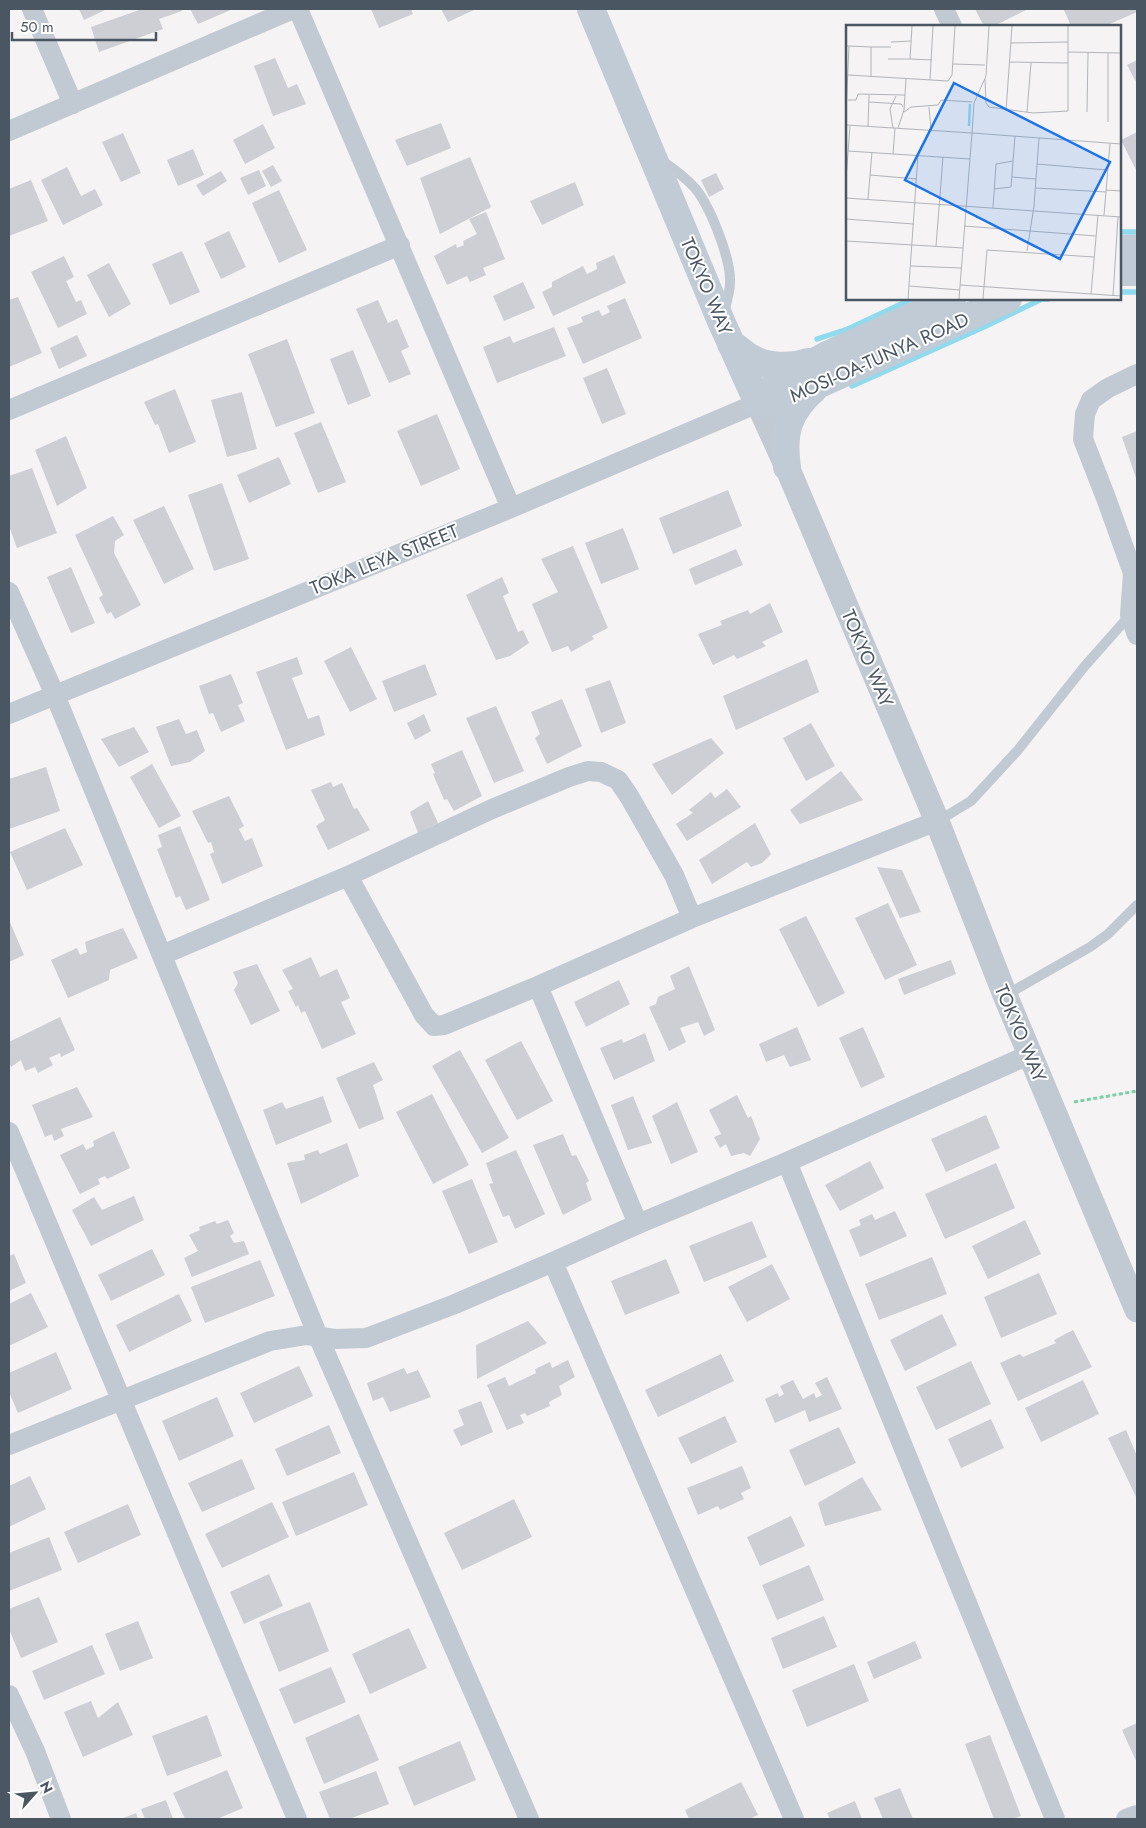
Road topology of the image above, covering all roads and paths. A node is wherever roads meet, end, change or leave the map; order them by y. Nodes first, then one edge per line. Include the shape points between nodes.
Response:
1 (32, 9) edge
2 (293, 9) edge
3 (298, 9) edge
4 (591, 9) edge
5 (944, 9) edge
6 (952, 25) edge
7 (72, 104) junction
8 (9, 131) edge
9 (400, 245) junction
10 (1121, 249) edge
11 (1137, 249) edge
12 (1121, 272) edge
13 (1137, 272) edge
14 (950, 300) edge
15 (1006, 300) edge
16 (726, 332) junction
17 (827, 355) junction
18 (1137, 374) edge
19 (816, 386) junction
20 (758, 403) junction
21 (9, 410) edge
22 (787, 467) junction
23 (511, 508) junction
24 (9, 592) edge
25 (1134, 614) edge
26 (1137, 634) edge
27 (55, 695) junction
28 (9, 714) edge
29 (937, 821) junction
30 (348, 876) junction
31 (1137, 905) edge
32 (692, 918) junction
33 (162, 955) junction
34 (538, 986) junction
35 (1005, 995) junction
36 (1031, 1054) junction
37 (1137, 1091) edge
38 (1052, 1106) junction
39 (9, 1132) edge
40 (787, 1162) junction
41 (638, 1224) junction
42 (552, 1262) junction
43 (1137, 1310) edge
44 (318, 1336) junction
45 (121, 1400) junction
46 (9, 1445) edge
47 (9, 1695) edge
48 (1137, 1815) edge
49 (61, 1819) edge
50 (296, 1819) edge
51 (529, 1819) edge
52 (794, 1819) edge
53 (1056, 1819) edge
54 (1126, 1819) edge

1 - 7 street
2 - 7 street
3 - 9 street
4 - 16 main road, TOKYO WAY
5 - 6 street
7 - 8 street
9 - 21 street
9 - 23 street
10 - 11 main road
12 - 13 main road
14 - 17 main road, MOSI-OA-TUNYA ROAD
15 - 19 main road, MOSI-OA-TUNYA ROAD
16 - 17 main road via 752,358 776,366 802,364
16 - 20 main road, TOKYO WAY
17 - 20 main road, MOSI-OA-TUNYA ROAD via 778,382
18 - 25 street via 1091,400 1084,414 1083,439 1133,574
19 - 20 main road, MOSI-OA-TUNYA ROAD via 782,401
19 - 22 main road via 792,414 784,449
20 - 22 street, TOKYO WAY
20 - 23 street, TOKA LEYA STREET
22 - 29 street, TOKYO WAY
23 - 27 street, TOKA LEYA STREET
24 - 27 street
25 - 26 street
25 - 29 lane via 1084,667 1018,750 971,802
27 - 28 street, TOKA LEYA STREET
27 - 33 street
29 - 32 street
29 - 35 street, TOKYO WAY
30 - 32 street via 569,777 588,771 601,772 618,780 629,796 674,875
30 - 33 street
30 - 34 street via 424,1015 434,1026 461,1019
31 - 35 lane via 1090,947
32 - 34 street
33 - 44 street
34 - 41 street
35 - 36 street, TOKYO WAY
36 - 38 street, TOKYO WAY
36 - 40 street
37 - 38 path
38 - 43 street, TOKYO WAY
39 - 45 street
40 - 41 street
40 - 53 street
41 - 42 street
42 - 44 street via 366,1338
42 - 52 street
44 - 45 street via 270,1341
44 - 51 street
45 - 46 street
45 - 50 street
47 - 49 street
48 - 54 street

